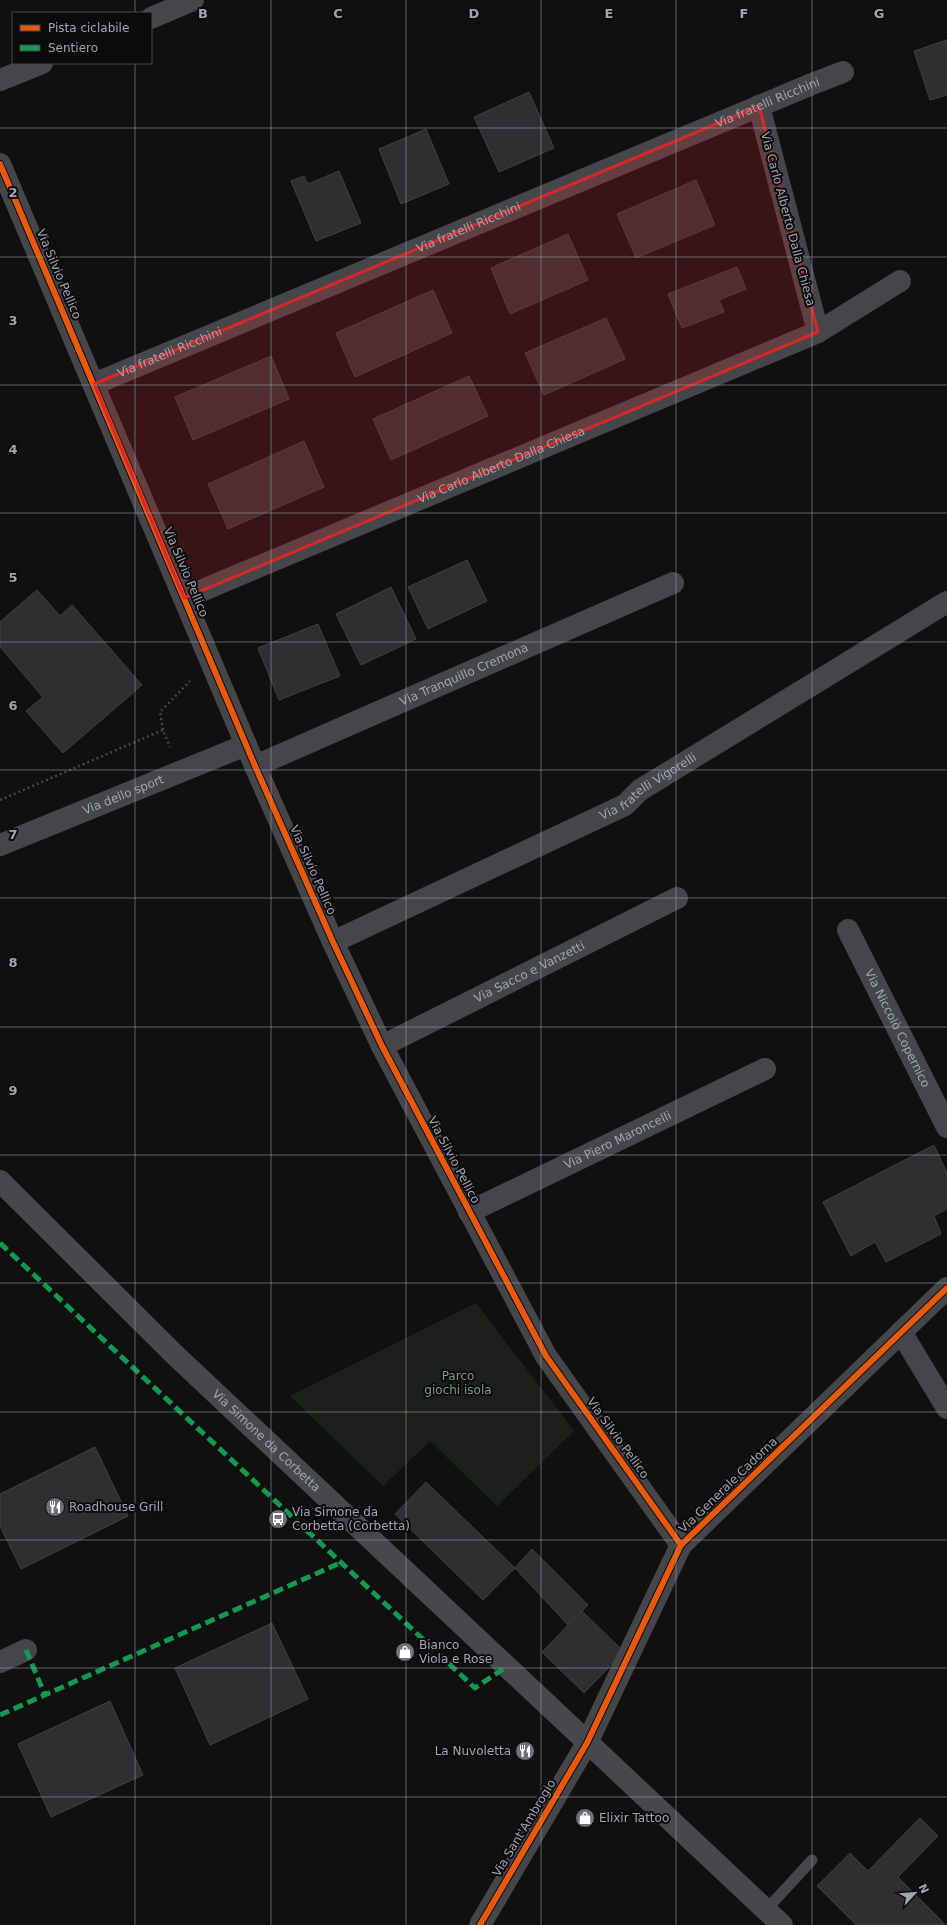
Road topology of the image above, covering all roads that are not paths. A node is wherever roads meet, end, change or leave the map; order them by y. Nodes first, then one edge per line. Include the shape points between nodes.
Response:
1 (193, 0) edge
2 (152, 18) edge
3 (40, 64) edge
4 (843, 72) dead end
5 (0, 80) edge
6 (759, 106) junction
7 (0, 164) edge
8 (900, 281) dead end
9 (818, 332) junction
10 (94, 384) junction
11 (673, 583) dead end
12 (184, 598) junction
13 (947, 602) edge
14 (246, 745) junction
15 (255, 766) junction
16 (0, 846) edge
17 (677, 898) dead end
18 (848, 930) dead end
19 (333, 942) junction
20 (382, 1046) junction
21 (765, 1069) dead end
22 (947, 1127) edge
23 (0, 1181) edge
24 (469, 1212) junction
25 (947, 1288) edge
26 (901, 1332) junction
27 (947, 1408) edge
28 (681, 1545) junction
29 (26, 1650) dead end
30 (0, 1662) edge
31 (587, 1743) junction
32 (812, 1860) dead end
33 (766, 1910) junction
34 (480, 1925) edge
35 (782, 1925) edge

1 - 2 street
3 - 5 street
4 - 6 street, Via fratelli Ricchini
6 - 9 street, Via Carlo Alberto Dalla Chiesa
6 - 10 street, Via fratelli Ricchini
7 - 10 street, Via Silvio Pellico
8 - 9 street, Via Carlo Alberto Dalla Chiesa
9 - 12 street, Via Carlo Alberto Dalla Chiesa
10 - 12 street, Via Silvio Pellico
11 - 15 street, Via Tranquillo Cremona
12 - 14 street, Via Silvio Pellico
13 - 19 street, Via fratelli Vigorelli via 640,790 625,805
14 - 15 street, Via Silvio Pellico
14 - 16 street, Via dello sport
15 - 19 street, Via Silvio Pellico
17 - 20 street, Via Sacco e Vanzetti
18 - 22 street, Via Niccolò Copernico
19 - 20 street, Via Silvio Pellico
20 - 24 street, Via Silvio Pellico
21 - 24 street, Via Piero Maroncelli
23 - 31 main road, Via Simone da Corbetta via 175,1355
24 - 28 street, Via Silvio Pellico via 546,1356
25 - 26 street, Via Generale Cadorna
26 - 27 street
26 - 28 street, Via Generale Cadorna
28 - 31 street, Via Generale Cadorna
29 - 30 street
31 - 33 main road, Via Simone da Corbetta
31 - 34 street, Via Sant'Ambrogio
32 - 33 lane
33 - 35 main road, Via Simone da Corbetta

